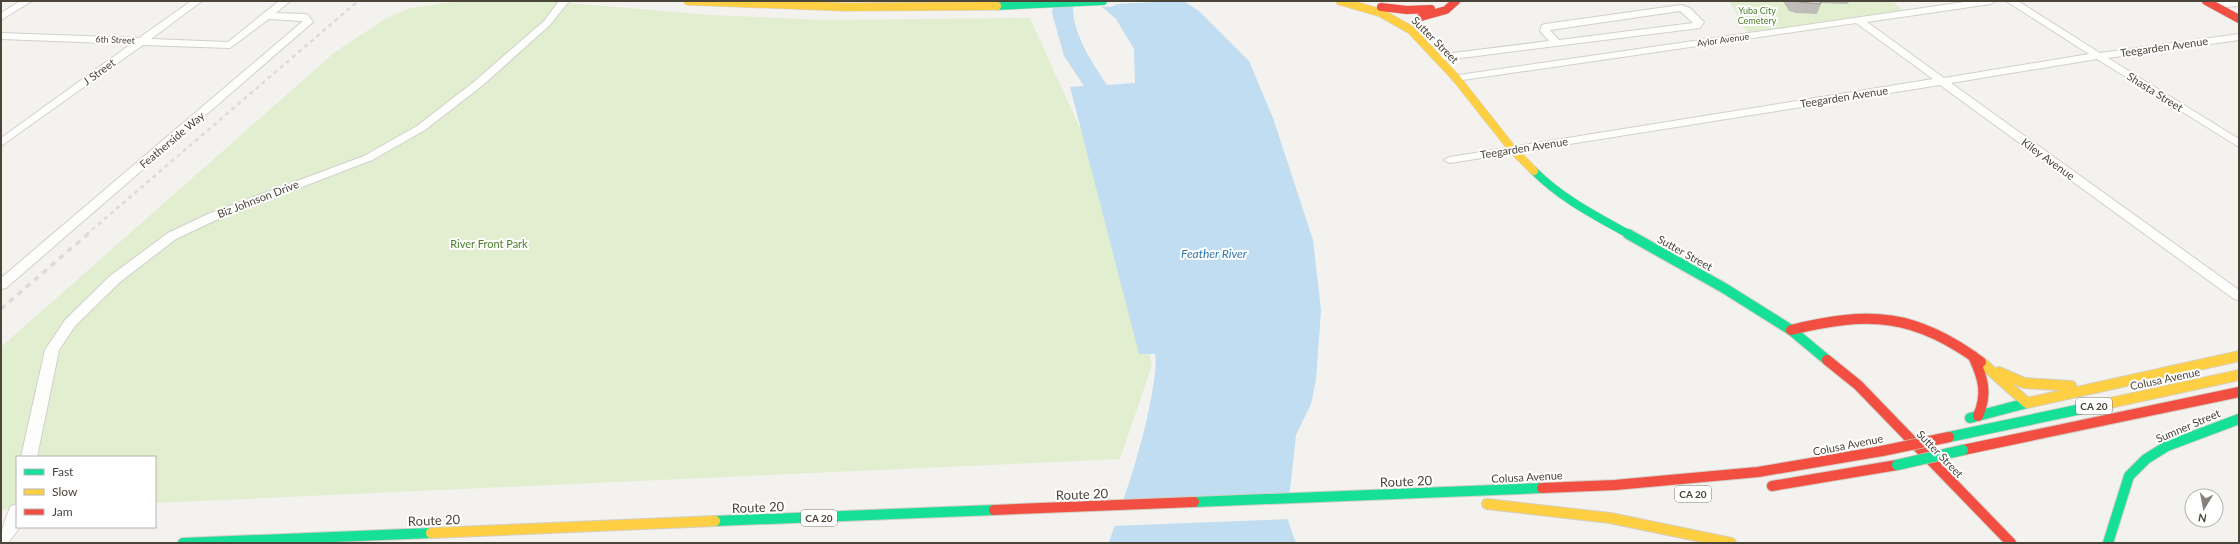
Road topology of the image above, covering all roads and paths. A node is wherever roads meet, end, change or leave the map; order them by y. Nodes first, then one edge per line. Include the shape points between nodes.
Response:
1 (27, 1) edge
2 (197, 1) edge
3 (285, 1) edge
4 (564, 1) edge
5 (688, 1) edge
6 (809, 1) edge
7 (997, 1) edge
8 (1103, 1) edge
9 (1341, 1) edge
10 (1446, 1) edge
11 (1456, 1) edge
12 (1942, 1) edge
13 (1991, 1) edge
14 (2011, 1) edge
15 (2209, 3) edge
16 (2239, 3) edge
17 (1952, 7) junction
18 (1432, 9) junction
19 (266, 16) junction
20 (1, 17) edge
21 (2239, 19) edge
22 (1858, 20) junction
23 (1398, 21) junction
24 (1, 36) edge
25 (2239, 37) edge
26 (140, 41) junction
27 (1557, 44) junction
28 (2098, 56) junction
29 (1437, 58) junction
30 (1456, 78) junction
31 (1940, 81) junction
32 (1, 130) edge
33 (18, 130) junction
34 (1, 143) edge
35 (2239, 144) edge
36 (1513, 150) junction
37 (1450, 160) dead end
38 (1, 285) edge
39 (2239, 296) edge
40 (1791, 330) junction
41 (1973, 356) junction
42 (2239, 356) edge
43 (2239, 375) edge
44 (2098, 386) junction
45 (2239, 392) edge
46 (2027, 403) junction
47 (1978, 416) junction
48 (2239, 419) edge
49 (1964, 420) dead end
50 (1914, 433) dead end
51 (1893, 438) dead end
52 (1876, 442) dead end
53 (29, 456) edge
54 (1796, 467) junction
55 (1760, 487) dead end
56 (1454, 492) joint
57 (1556, 502) dead end
58 (16, 515) edge
59 (1, 540) edge
60 (183, 543) edge
61 (1732, 543) edge
62 (2011, 543) edge
63 (2108, 543) edge

1 - 20 street
2 - 26 street, J Street
3 - 19 street
4 - 53 street, Biz Johnson Drive via 547,23 479,83 421,128 368,158 212,217 172,236 115,279 70,323 52,350
5 - 8 main road via 901,8 991,7
6 - 7 main road
9 - 18 main road via 1400,10
9 - 23 main road, Sutter Street via 1368,8
10 - 18 main road
11 - 23 main road via 1446,10
12 - 17 street
13 - 17 street, Aylor Avenue
14 - 28 street, Shasta Street
15 - 16 street
15 - 21 main road
17 - 22 street, Aylor Avenue
18 - 23 main road
19 - 26 street, 6th Street via 230,45
19 - 38 street, Featherside Way via 305,17 308,22
22 - 30 street, Aylor Avenue
22 - 31 street, Kiley Avenue
23 - 29 main road, Sutter Street via 1414,33
24 - 26 street, 6th Street
25 - 28 street, Teegarden Avenue
26 - 33 street, J Street
27 - 27 street via 1697,26 1699,22 1688,10 1681,8 1544,27
27 - 29 street
28 - 31 street, Teegarden Avenue
28 - 35 street, Shasta Street
29 - 30 main road, Sutter Street
30 - 36 main road, Sutter Street
31 - 36 street, Teegarden Avenue
31 - 39 street, Kiley Avenue
32 - 33 street
33 - 34 street, J Street
36 - 37 street, Teegarden Avenue
36 - 40 main road, Sutter Street via 1545,182 1579,207 1724,288
40 - 41 main road via 1820,321 1855,316 1888,317 1926,326 1956,342
40 - 62 main road, Sutter Street via 1858,385
41 - 44 main road via 2008,378 2036,386
41 - 46 main road
41 - 47 main road via 1987,390 1985,404
42 - 44 main road, Colusa Avenue
43 - 54 main road, Colusa Avenue / CA 20, bridge
44 - 46 main road, Colusa Avenue
45 - 55 main road, CA 20, bridge via 1897,465
46 - 47 main road, Colusa Avenue
47 - 49 main road, Colusa Avenue
48 - 63 main road, Sumner Street via 2167,446 2146,459 2129,476
50 - 51 main road
52 - 54 main road
54 - 56 main road, Colusa Avenue / CA 20 via 1657,482
56 - 60 main road, Route 20 / CA 20
57 - 61 main road via 1483,504 1555,509 1614,517
58 - 59 street via 14,524

